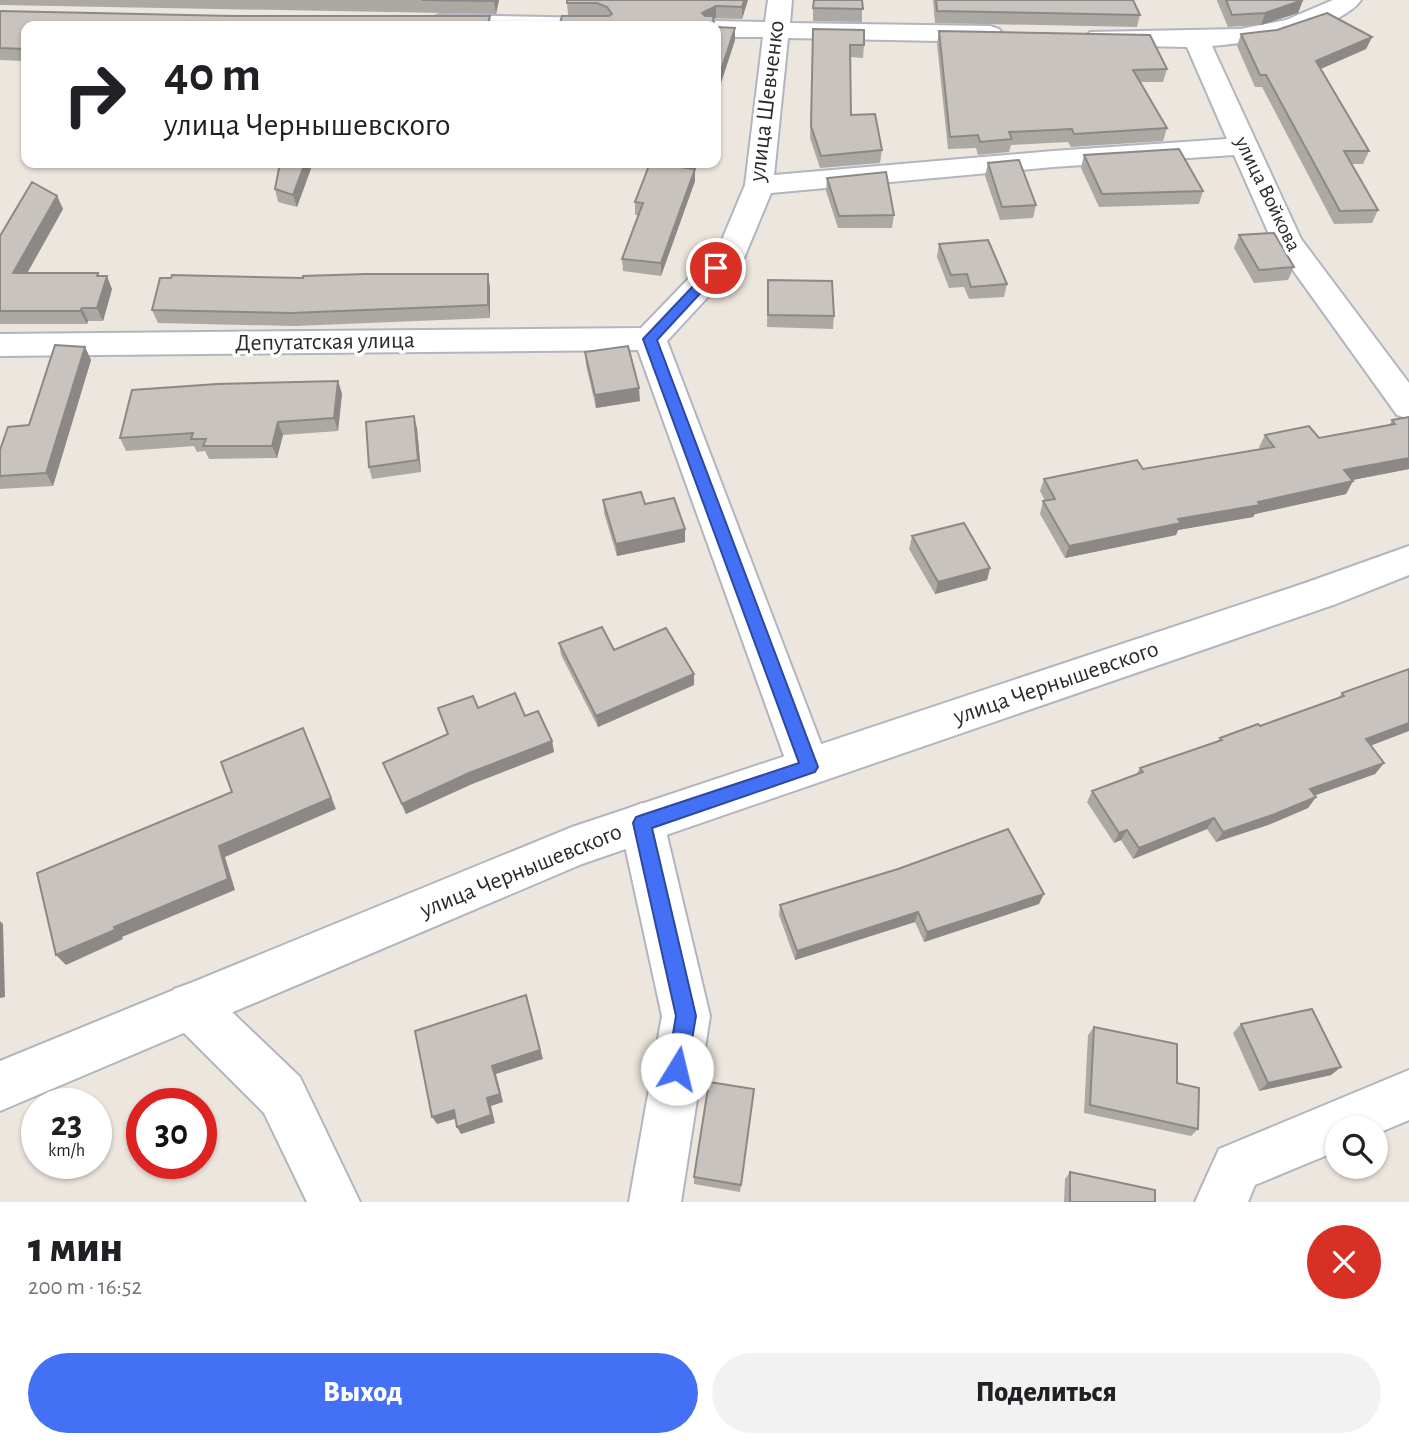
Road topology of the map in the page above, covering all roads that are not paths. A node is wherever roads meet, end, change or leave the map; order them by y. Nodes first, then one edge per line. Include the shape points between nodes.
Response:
1 (780, 0) edge
2 (1349, 0) edge
3 (721, 29) edge
4 (775, 30) junction
5 (1019, 35) edge
6 (1073, 36) edge
7 (1196, 38) junction
8 (1244, 146) junction
9 (758, 184) junction
10 (650, 339) junction
11 (0, 345) edge
12 (1409, 407) edge
13 (1409, 560) edge
14 (809, 767) junction
15 (642, 823) junction
16 (191, 1006) junction
17 (0, 1086) edge
18 (1409, 1095) edge
19 (334, 1202) edge
20 (655, 1202) edge
21 (1221, 1202) edge

1 - 4 street, улица Шевченко
2 - 7 street via 1263,35
3 - 4 street
4 - 5 street
4 - 9 street, улица Шевченко
6 - 7 street
7 - 8 street, улица Войкова
8 - 9 street
8 - 12 street, улица Войкова via 1287,241
9 - 10 street, улица Шевченко via 733,251
10 - 11 street, Депутатская улица
10 - 14 street
13 - 14 street, улица Чернышевского
14 - 15 street, улица Чернышевского
15 - 16 street, улица Чернышевского via 572,847
15 - 20 street via 686,1016
16 - 17 street, улица Чернышевского
16 - 19 street via 282,1095
18 - 21 street via 1237,1167

